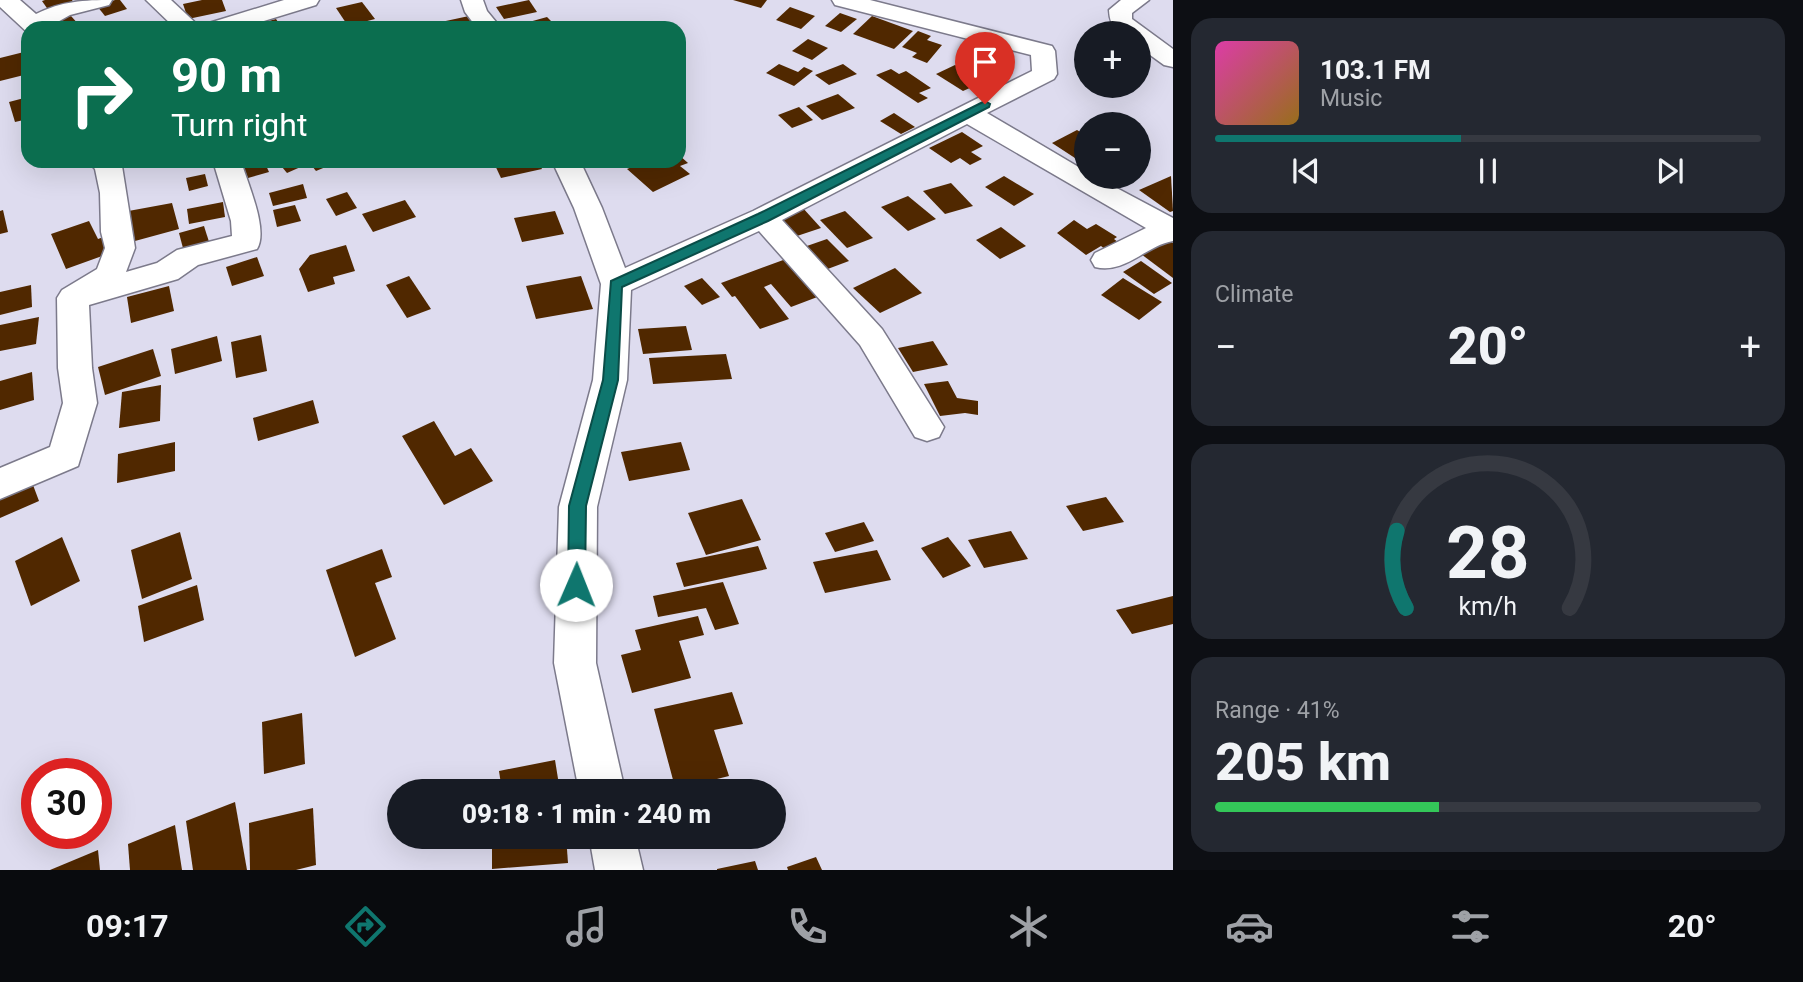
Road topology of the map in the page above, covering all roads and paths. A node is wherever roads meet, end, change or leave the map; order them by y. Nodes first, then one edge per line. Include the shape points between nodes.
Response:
1 (39, 0) edge
2 (101, 0) edge
3 (157, 0) edge
4 (308, 0) edge
5 (471, 0) edge
6 (843, 0) edge
7 (1138, 0) edge
8 (10, 4) edge
9 (29, 21) edge
10 (43, 21) edge
11 (182, 21) edge
12 (239, 21) edge
13 (483, 21) edge
14 (1121, 21) edge
15 (1151, 44) edge
16 (1173, 60) edge
17 (968, 113) junction
18 (108, 168) edge
19 (229, 168) edge
20 (569, 168) edge
21 (763, 218) junction
22 (1171, 230) edge
23 (1106, 260) dead end
24 (615, 284) junction
25 (73, 298) junction
26 (927, 427) dead end
27 (0, 484) edge
28 (599, 779) edge
29 (615, 849) edge
30 (619, 870) edge

1 - 8 street
2 - 10 street via 62,10
3 - 11 street
4 - 12 street
5 - 13 street
6 - 17 street via 1043,51 1045,74
7 - 14 street via 1120,10
8 - 9 street
15 - 16 street
17 - 21 street
17 - 22 street
18 - 25 street via 120,248 110,275
19 - 25 street via 247,242 188,257 167,271
20 - 24 street
21 - 24 street
21 - 26 street via 871,337
22 - 23 street
24 - 28 street via 610,380 578,506 575,663
25 - 27 street via 80,403 65,456
29 - 30 street

